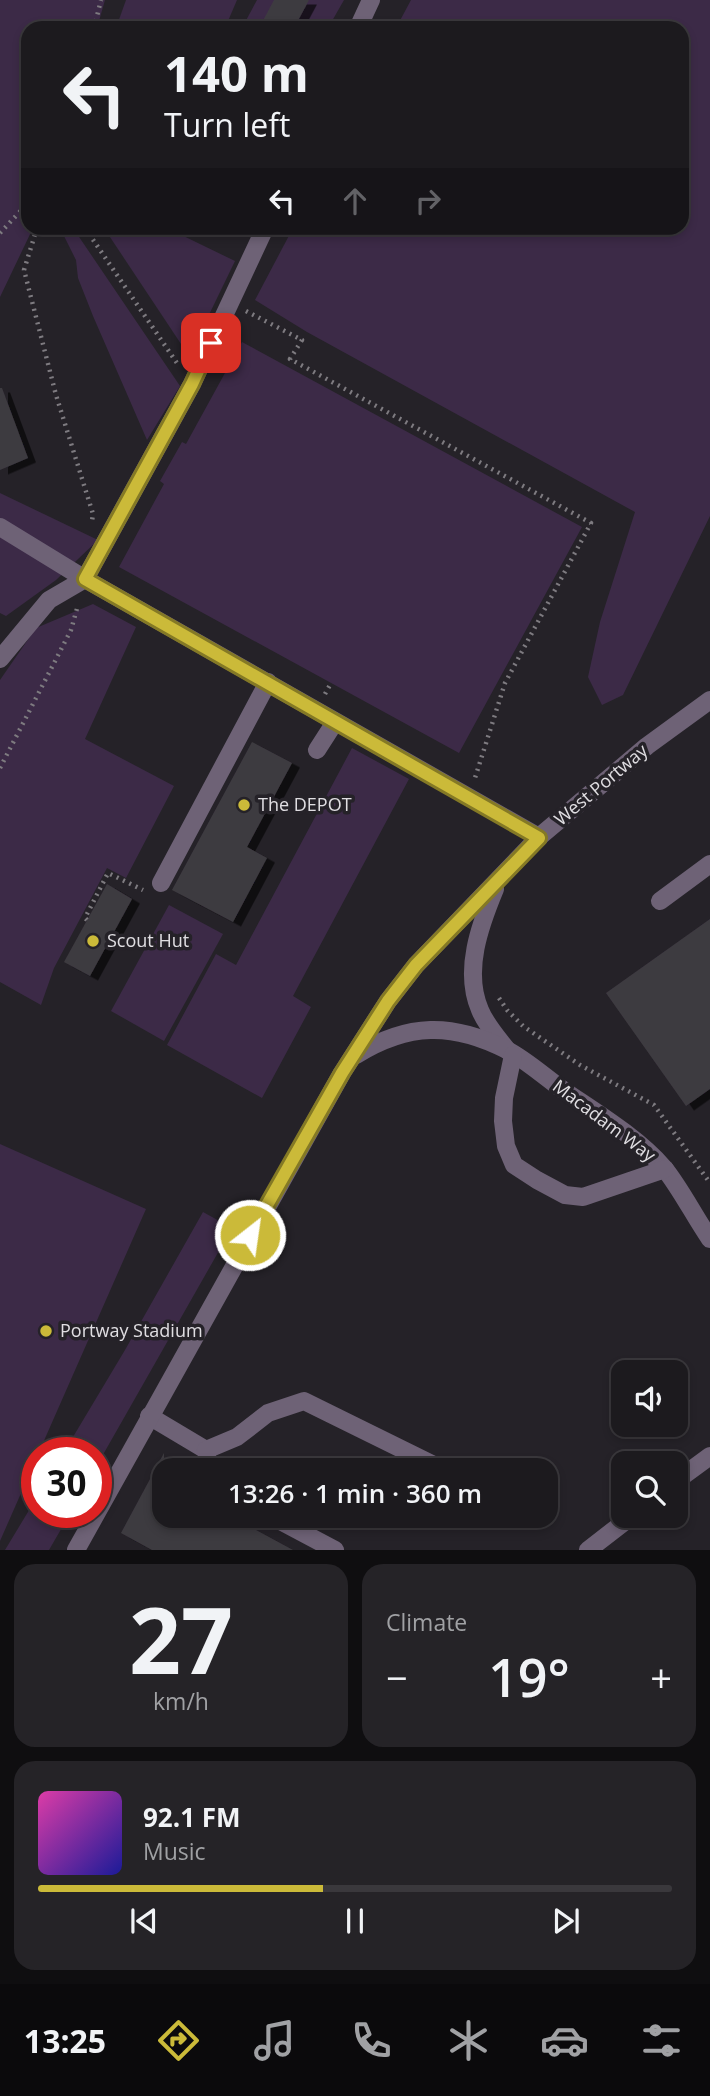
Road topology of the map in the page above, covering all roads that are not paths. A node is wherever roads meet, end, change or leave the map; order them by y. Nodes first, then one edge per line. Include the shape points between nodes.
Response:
1 (371, 0) edge
2 (361, 21) edge
3 (262, 235) edge
4 (0, 527) edge
5 (85, 579) junction
6 (0, 659) edge
7 (268, 682) junction
8 (710, 701) edge
9 (335, 722) junction
10 (317, 750) dead end
11 (539, 838) junction
12 (710, 864) edge
13 (499, 878) junction
14 (161, 883) road end
15 (660, 901) dead end
16 (510, 1053) junction
17 (353, 1056) junction
18 (665, 1169) junction
19 (710, 1239) edge
20 (149, 1416) junction
21 (206, 1450) junction
22 (710, 1456) edge
23 (207, 1458) edge
24 (420, 1458) edge
25 (688, 1472) edge
26 (294, 1528) edge
27 (616, 1528) edge
28 (76, 1550) edge
29 (335, 1550) edge
30 (588, 1550) edge

1 - 2 street
3 - 5 street via 192,384
4 - 5 street
5 - 6 street via 49,600
5 - 7 street
7 - 9 street
7 - 14 street
8 - 11 street, West Portway via 648,746
9 - 10 street
9 - 11 street
11 - 13 street, West Portway
12 - 15 street
13 - 16 street via 479,932 473,979 480,1011
13 - 17 street, West Portway via 416,965
16 - 17 street via 473,1037 425,1029 391,1036
16 - 18 street, Macadam Way via 606,1119
16 - 18 street via 503,1121 514,1165 565,1195 583,1197
17 - 20 street, West Portway
18 - 19 street, Macadam Way
20 - 21 street
20 - 28 street, West Portway
21 - 23 street
21 - 24 street via 237,1437 268,1413 304,1401
22 - 25 street
26 - 29 street
27 - 30 street

